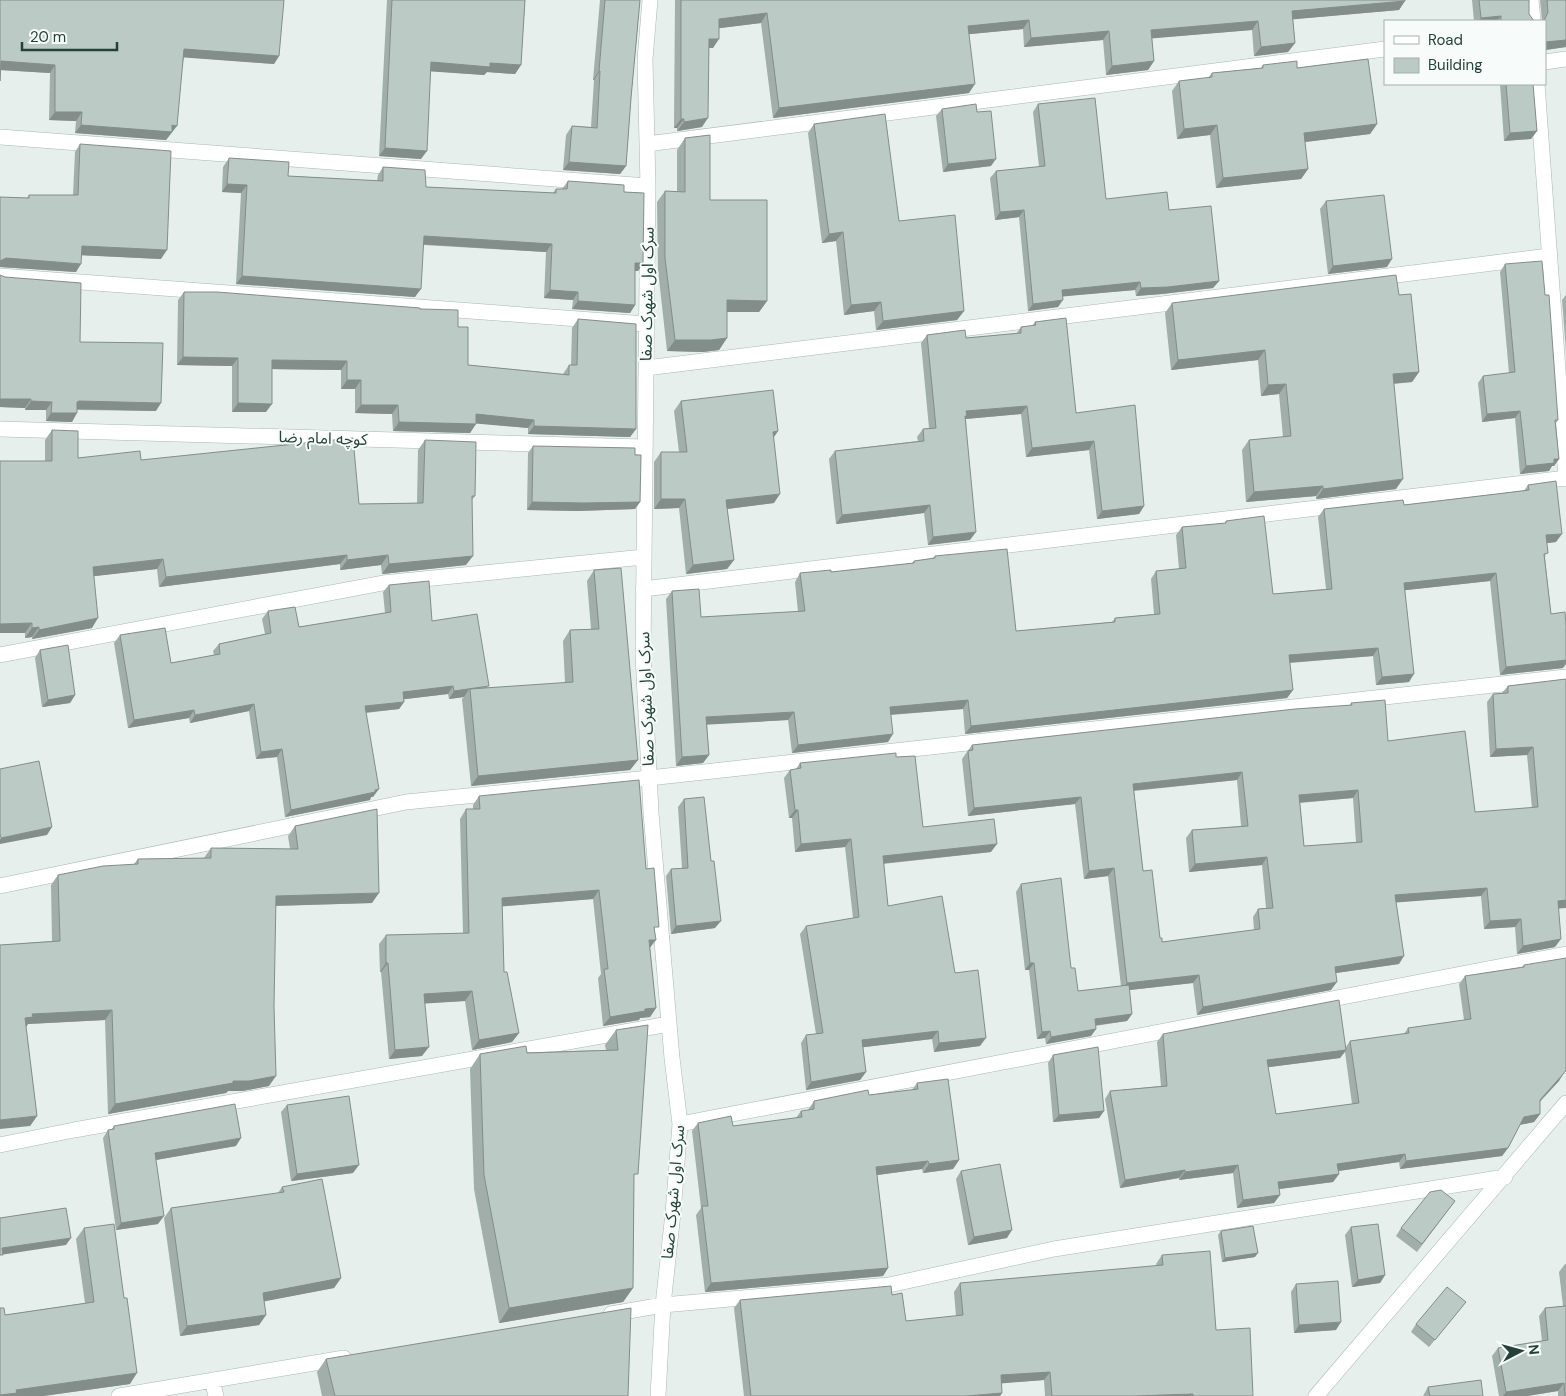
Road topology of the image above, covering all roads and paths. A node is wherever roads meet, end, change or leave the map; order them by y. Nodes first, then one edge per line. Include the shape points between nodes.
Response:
1 (650, 0) edge
2 (1531, 0) edge
3 (1532, 20) edge
4 (1384, 49) edge
5 (1566, 59) edge
6 (1546, 62) edge
7 (1537, 85) edge
8 (0, 137) edge
9 (647, 144) junction
10 (648, 186) junction
11 (1550, 256) junction
12 (0, 276) edge
13 (646, 324) junction
14 (1562, 367) edge
15 (646, 368) junction
16 (0, 429) edge
17 (645, 447) junction
18 (1566, 478) edge
19 (644, 557) junction
20 (643, 589) junction
21 (0, 654) edge
22 (1566, 677) edge
23 (649, 778) junction
24 (0, 886) edge
25 (1566, 954) edge
26 (669, 1024) junction
27 (1566, 1103) edge
28 (680, 1124) junction
29 (0, 1145) edge
30 (1505, 1177) junction
31 (663, 1305) junction
32 (594, 1316) edge
33 (359, 1356) edge
34 (212, 1380) junction
35 (119, 1396) edge
36 (216, 1396) edge
37 (658, 1396) edge
38 (1316, 1396) edge

1 - 9 street, سرک اول شهرک صفا via 645,59
2 - 3 street
4 - 9 street
5 - 6 street
7 - 11 street
8 - 10 street
9 - 10 street, سرک اول شهرک صفا
10 - 13 street, سرک اول شهرک صفا
11 - 14 street
11 - 15 street
12 - 13 street
13 - 15 street, سرک اول شهرک صفا
14 - 18 street
15 - 17 street, سرک اول شهرک صفا
16 - 17 street, کوچه امام رضا
17 - 19 street, سرک اول شهرک صفا
18 - 20 street
19 - 20 street, سرک اول شهرک صفا
19 - 21 street via 383,583
20 - 23 street, سرک اول شهرک صفا
22 - 23 street
23 - 24 street via 406,802
23 - 26 street, سرک اول شهرک صفا
25 - 28 street
26 - 28 street, سرک اول شهرک صفا
26 - 29 street
27 - 30 street
28 - 31 street, سرک اول شهرک صفا
30 - 31 street via 1054,1249 889,1285
30 - 38 street
31 - 32 street
31 - 37 street, سرک اول شهرک صفا
33 - 34 street
34 - 35 street
34 - 36 street

